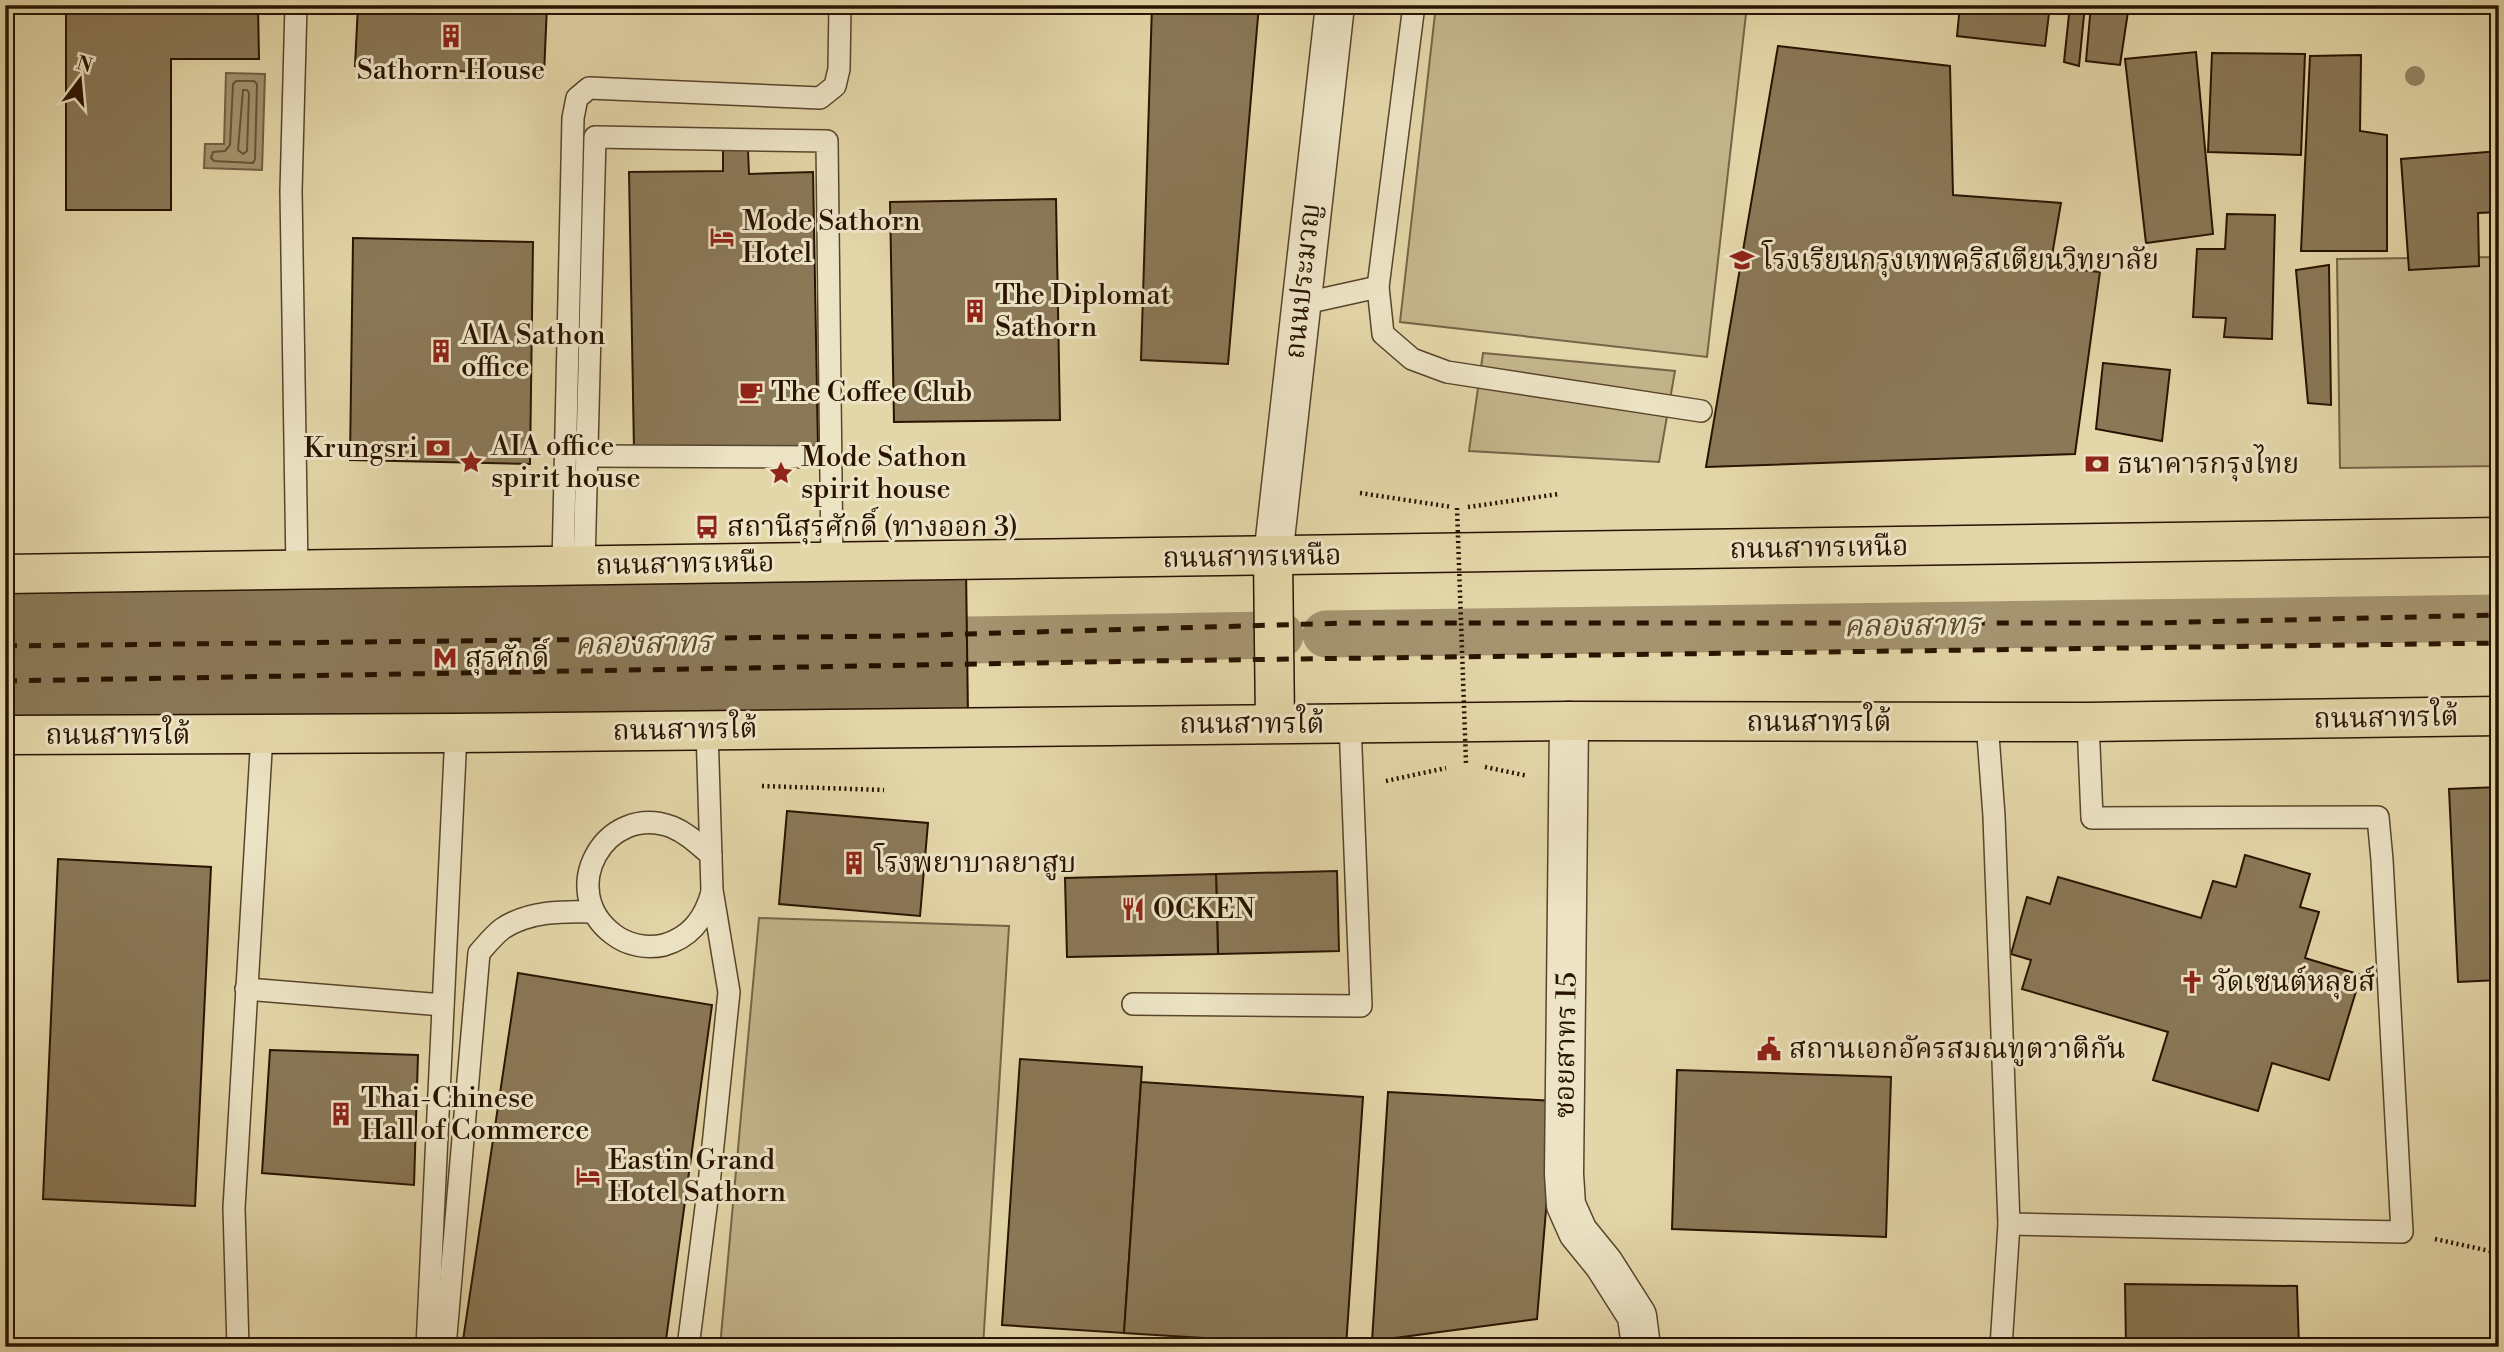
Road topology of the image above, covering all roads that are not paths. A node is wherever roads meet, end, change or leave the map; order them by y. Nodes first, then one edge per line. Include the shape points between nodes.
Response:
1 (296, 5) edge
2 (840, 5) edge
3 (1335, 5) edge
4 (1413, 5) edge
5 (1378, 287) junction
6 (1301, 304) junction
7 (1701, 411) dead end
8 (586, 456) junction
9 (831, 457) junction
10 (2499, 537) edge
11 (832, 562) junction
12 (573, 565) junction
13 (298, 569) junction
14 (1273, 573) junction
15 (5, 574) edge
16 (2499, 716) edge
17 (1569, 721) junction
18 (1987, 722) junction
19 (2088, 722) junction
20 (1275, 723) junction
21 (1350, 723) junction
22 (707, 730) junction
23 (456, 733) junction
24 (262, 734) junction
25 (5, 735) edge
26 (711, 855) junction
27 (712, 890) junction
28 (593, 912) junction
29 (246, 989) junction
30 (1132, 1004) dead end
31 (443, 1005) junction
32 (2009, 1224) junction
33 (238, 1347) edge
34 (427, 1347) edge
35 (445, 1347) edge
36 (688, 1347) edge
37 (1641, 1347) edge
38 (2001, 1347) edge

1 - 13 lane via 291,191
2 - 12 lane via 839,69 835,86 820,97 589,88 577,98 573,118
3 - 6 street, ถนนประมวญ
4 - 5 lane
5 - 6 lane
5 - 7 lane via 1383,334 1423,364 1447,372
6 - 14 street, ถนนประมวญ
8 - 9 lane
8 - 9 lane via 595,137 827,141
8 - 12 lane
9 - 11 lane
10 - 14 main road, ถนนสาทรเหนือ
11 - 12 main road, ถนนสาทรเหนือ
11 - 14 main road, ถนนสาทรเหนือ
12 - 13 main road, ถนนสาทรเหนือ
13 - 15 main road, ถนนสาทรเหนือ
14 - 20 main road
16 - 19 main road, ถนนสาทรใต้
17 - 18 main road, ถนนสาทรใต้
17 - 21 main road, ถนนสาทรใต้
17 - 37 street, ซอยสาทร 15 via 1566,1205 1578,1232 1636,1316
18 - 19 main road, ถนนสาทรใต้
18 - 32 lane
19 - 32 lane via 2092,818 2378,817 2402,1232
20 - 21 main road, ถนนสาทรใต้
20 - 22 main road, ถนนสาทรใต้
21 - 30 lane via 1361,1006
22 - 23 main road, ถนนสาทรใต้
22 - 26 lane
23 - 24 main road, ถนนสาทรใต้
23 - 31 lane
24 - 25 main road, ถนนสาทรใต้
24 - 29 lane
26 - 27 lane
26 - 28 lane via 689,835 670,826 649,822 628,826 610,836 588,871
27 - 28 lane via 696,926 681,939 661,946 622,941
27 - 36 lane via 729,992
28 - 35 lane via 529,917 501,929 480,953
29 - 31 lane
29 - 33 lane via 234,1208
31 - 34 lane
32 - 38 lane

